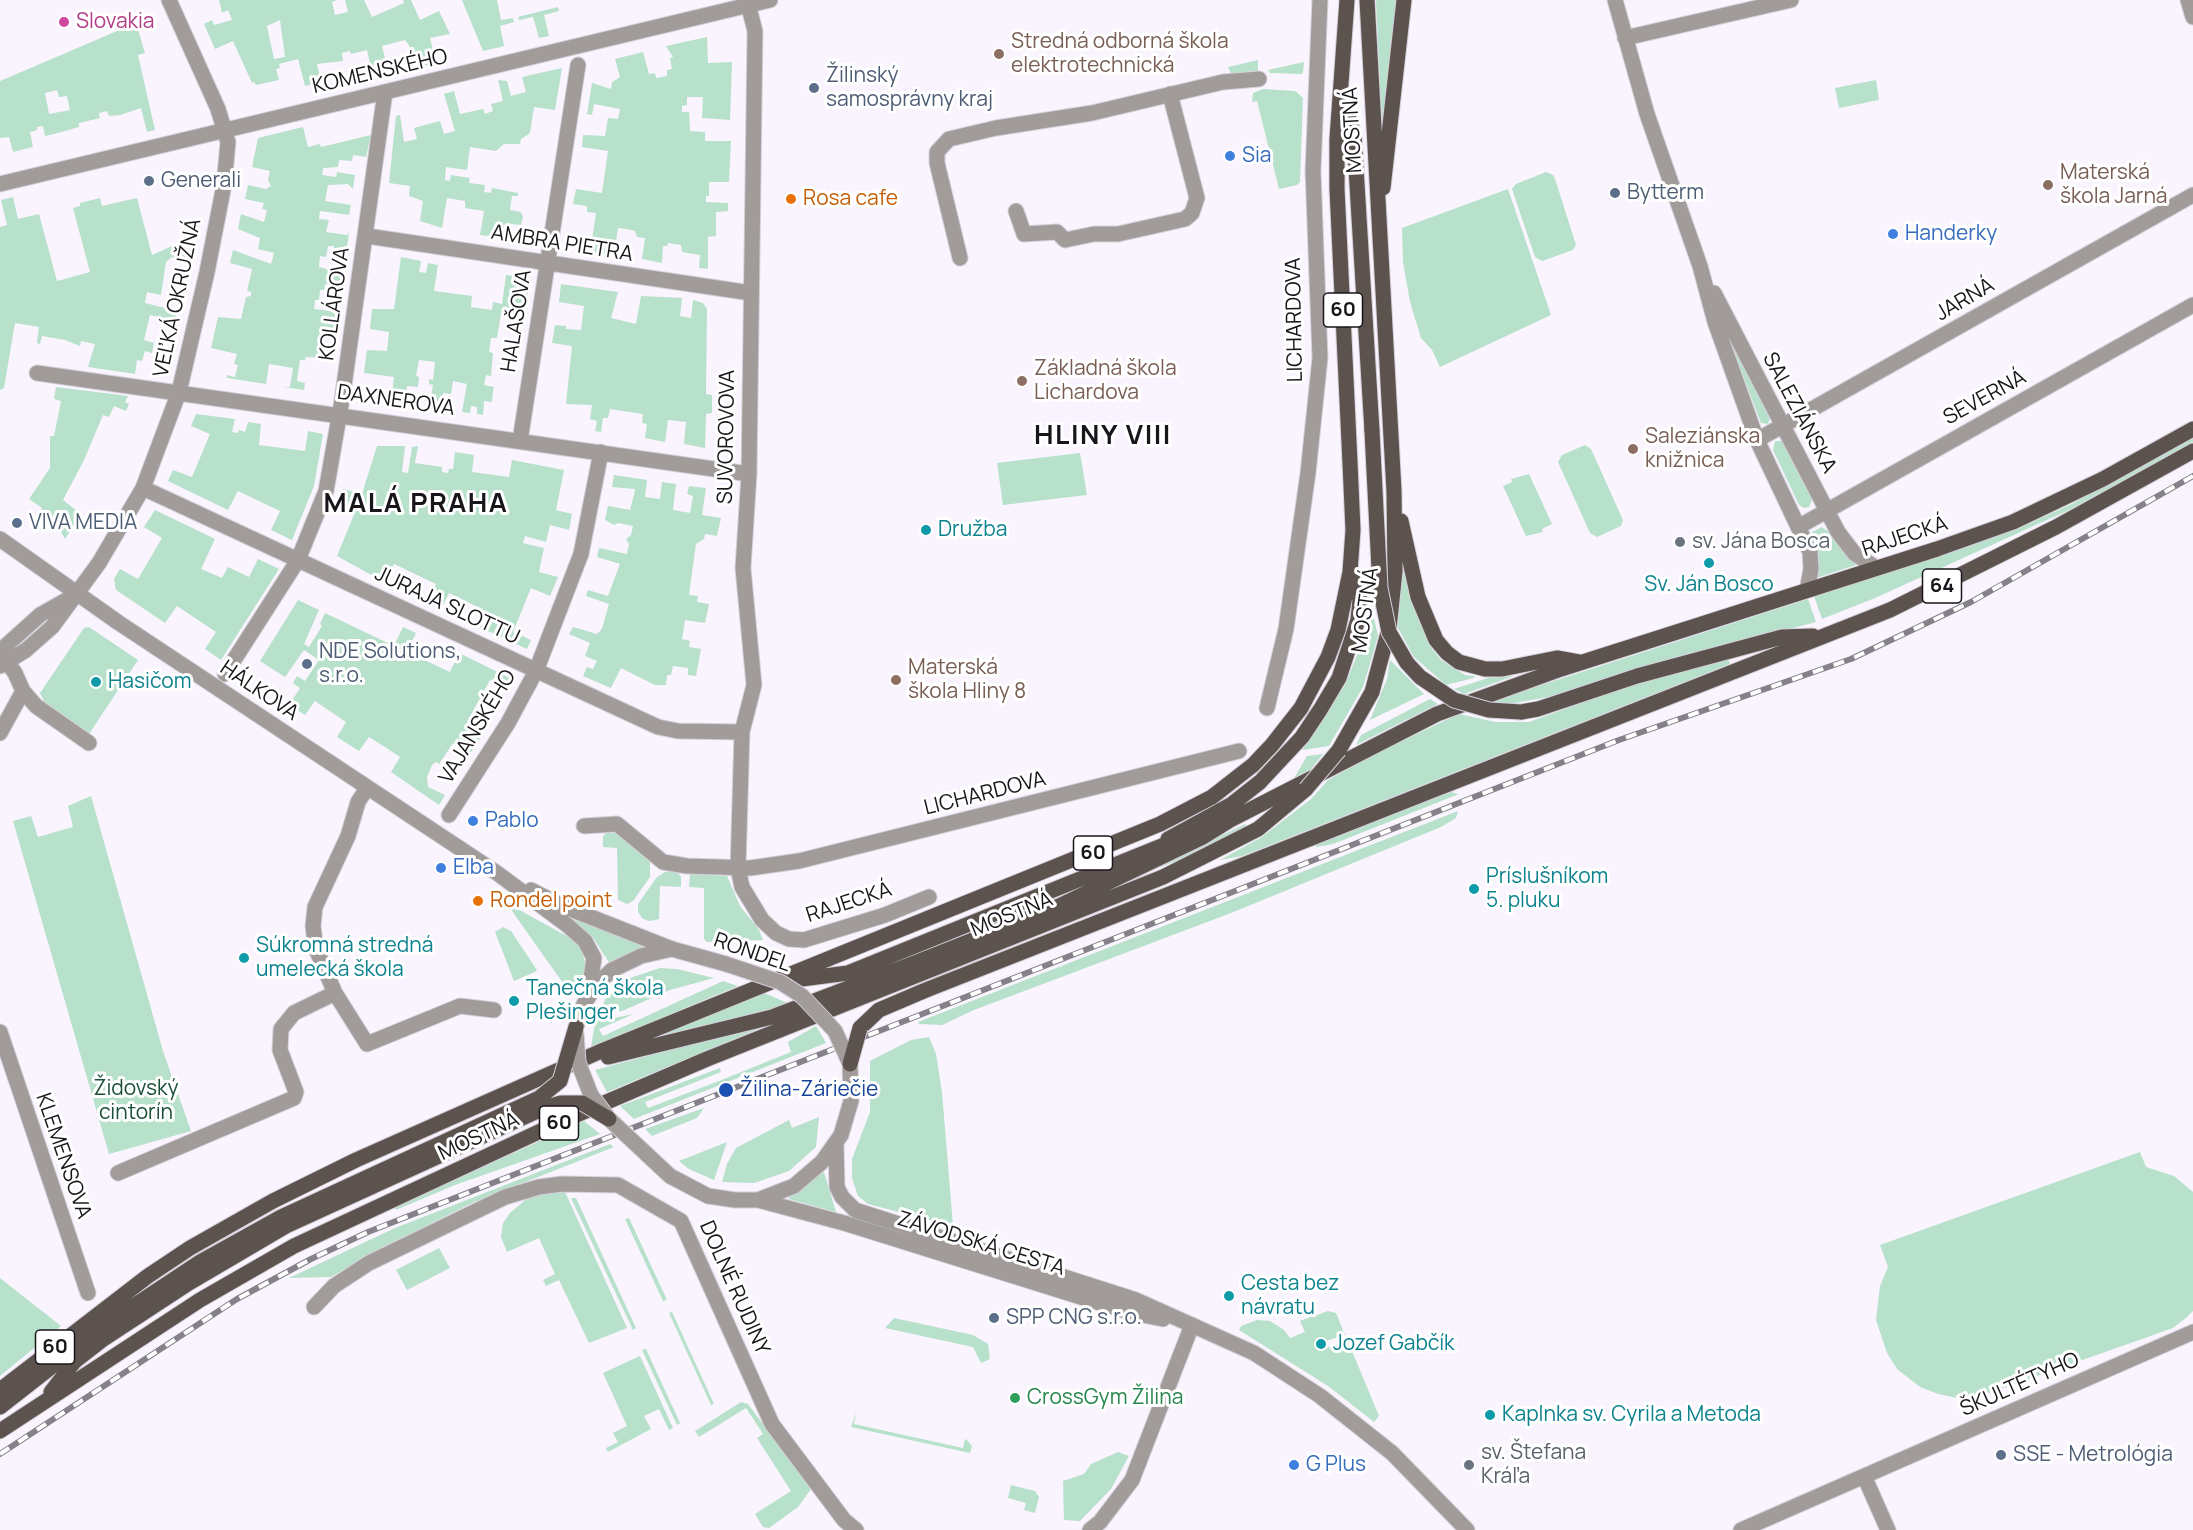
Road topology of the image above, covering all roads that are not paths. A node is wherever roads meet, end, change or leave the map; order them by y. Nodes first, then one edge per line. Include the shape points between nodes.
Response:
1 (169, 0) edge
2 (770, 0) edge
3 (1320, 0) edge
4 (1347, 0) edge
5 (1368, 0) edge
6 (1404, 0) edge
7 (1615, 0) edge
8 (1791, 0) edge
9 (2188, 0) edge
10 (748, 3) edge
11 (2193, 17) edge
12 (1625, 38) junction
13 (578, 65) dead end
14 (1259, 79) dead end
15 (1340, 90) junction
16 (385, 92) junction
17 (1170, 94) junction
18 (225, 131) junction
19 (0, 184) edge
20 (2193, 195) edge
21 (1016, 211) dead end
22 (1378, 217) junction
23 (367, 236) junction
24 (960, 258) dead end
25 (548, 263) junction
26 (1700, 266) junction
27 (751, 293) junction
28 (2193, 305) edge
29 (37, 373) dead end
30 (179, 392) junction
31 (340, 414) junction
32 (1782, 428) junction
33 (2193, 429) edge
34 (1757, 440) junction
35 (520, 441) junction
36 (2193, 451) edge
37 (601, 452) junction
38 (749, 474) junction
39 (143, 488) junction
40 (1394, 490) junction
41 (1827, 511) junction
42 (1798, 527) junction
43 (0, 539) edge
44 (298, 560) junction
45 (1876, 568) junction
46 (1350, 572) junction
47 (1807, 590) junction
48 (78, 593) junction
49 (1825, 636) junction
50 (2, 660) edge
51 (1582, 662) junction
52 (536, 671) junction
53 (225, 674) dead end
54 (23, 692) junction
55 (1267, 708) dead end
56 (742, 732) junction
57 (0, 733) edge
58 (89, 743) dead end
59 (1239, 751) dead end
60 (367, 788) junction
61 (449, 815) dead end
62 (1232, 819) junction
63 (584, 826) dead end
64 (1142, 853) junction
65 (738, 868) junction
66 (497, 873) junction
67 (1166, 894) junction
68 (929, 897) dead end
69 (1102, 902) junction
70 (1047, 942) junction
71 (672, 949) junction
72 (780, 982) junction
73 (335, 993) junction
74 (589, 993) junction
75 (494, 1010) dead end
76 (576, 1027) junction
77 (0, 1032) edge
78 (850, 1064) junction
79 (547, 1075) junction
80 (609, 1119) junction
81 (491, 1126) junction
82 (836, 1145) junction
83 (118, 1173) dead end
84 (752, 1200) junction
85 (87, 1293) dead end
86 (314, 1307) dead end
87 (1192, 1325) junction
88 (2193, 1332) edge
89 (0, 1390) edge
90 (44, 1402) junction
91 (0, 1407) edge
92 (0, 1431) edge
93 (1864, 1476) junction
94 (856, 1530) edge
95 (1090, 1530) edge
96 (1467, 1530) edge
97 (1741, 1530) edge
98 (1888, 1530) edge

1 - 18 street, VEĽKÁ OKRUŽNÁ
2 - 10 street, KOMENSKÉHO
3 - 55 street, LICHARDOVA via 1313,171 1320,358 1286,629
4 - 15 main road, MOSTNÁ / 60
5 - 22 main road, MOSTNÁ / 60
6 - 22 main road via 1389,153
7 - 12 street, SALEZIÁNSKA
8 - 12 street
9 - 11 street
10 - 16 street, KOMENSKÉHO
10 - 27 street, SUVOROVOVA via 755,31
12 - 26 street, SALEZIÁNSKA
13 - 25 street, HALAŠOVA
14 - 17 street via 1230,80
15 - 46 main road, MOSTNÁ / 60 via 1337,189 1353,530
15 - 49 main road, bridge via 1354,135 1380,588 1389,632 1407,663 1454,700 1489,710 1521,712 1782,637
16 - 18 street, KOMENSKÉHO
16 - 23 street, KOLLÁROVA
17 - 21 street via 1197,198 1192,213 1185,219 1119,234 1065,240 1057,232 1024,234
17 - 24 street via 1092,113 996,128 955,137 942,144 937,163
18 - 19 street, KOMENSKÉHO
18 - 30 street, VEĽKÁ OKRUŽNÁ via 228,142 224,185
20 - 32 street, JARNÁ
22 - 40 main road, MOSTNÁ / 60
23 - 25 street, AMBRA PIETRA
23 - 31 street, KOLLÁROVA
25 - 27 street, AMBRA PIETRA
25 - 35 street, HALAŠOVA
26 - 32 street, SALEZIÁNSKA
26 - 34 street, SALEZIÁNSKA via 1714,322
27 - 38 street, SUVOROVOVA
28 - 41 street, SEVERNÁ
29 - 30 street, DAXNEROVA
30 - 31 street, DAXNEROVA
30 - 39 street, VEĽKÁ OKRUŽNÁ
31 - 35 street, DAXNEROVA
31 - 44 street, KOLLÁROVA via 326,491
32 - 34 street, JARNÁ
32 - 41 street, SALEZIÁNSKA
33 - 45 main road, RAJECKÁ / 64 via 2103,479 2013,522
34 - 42 street, SALEZIÁNSKA
35 - 37 street, DAXNEROVA
36 - 49 main road, 64 via 1947,584
37 - 38 street, DAXNEROVA
37 - 52 street, VAJANSKÉHO via 581,554
38 - 56 street, SUVOROVOVA via 743,568 754,684
39 - 44 street, JURAJA SLOTTU
39 - 48 street, VEĽKÁ OKRUŽNÁ
40 - 51 main road via 1418,597 1436,640 1447,653 1459,662 1485,669 1557,658
40 - 69 main road, MOSTNÁ / 60, bridge via 1395,571 1389,629 1372,692 1339,750 1306,789 1258,829 1163,877
41 - 42 street, SEVERNÁ
41 - 45 street, SALEZIÁNSKA via 1854,553
42 - 47 street, SALEZIÁNSKA via 1810,552
43 - 48 street, HÁLKOVA
44 - 52 street, JURAJA SLOTTU
44 - 53 street, KOLLÁROVA
45 - 47 main road, RAJECKÁ / 64
46 - 64 main road via 1360,599 1351,645 1339,678 1302,737 1260,782 1232,804
46 - 79 main road, MOSTNÁ / 60 via 1334,639 1301,708 1253,765 1212,797 1084,856
47 - 51 main road, RAJECKÁ / 64
48 - 50 street, VEĽKÁ OKRUŽNÁ via 52,627
48 - 60 street, HÁLKOVA
49 - 67 main road
50 - 54 street via 15,673
51 - 62 main road, RAJECKÁ via 1437,714
52 - 56 street, JURAJA SLOTTU via 657,727
52 - 61 street, VAJANSKÉHO
54 - 57 street
54 - 58 street via 36,706
56 - 65 street, SUVOROVOVA
59 - 65 street, LICHARDOVA via 799,861
60 - 66 street, HÁLKOVA
60 - 73 street via 315,907 316,949
62 - 64 main road
62 - 79 main road via 1203,837 1059,906 772,1017
63 - 65 street via 616,824 663,862
64 - 72 main road via 848,973
65 - 68 street, RAJECKÁ via 750,904 769,927 789,939 804,940
66 - 71 street, HÁLKOVA via 560,904
66 - 74 street, HÁLKOVA via 588,944 595,962
67 - 69 main road
67 - 70 main road
69 - 70 main road
69 - 90 main road, MOSTNÁ / 60 via 706,1059 367,1211 294,1246 200,1300
70 - 78 main road, bridge via 879,1010 859,1032
71 - 72 street, RONDEL, bridge
71 - 74 street, RONDEL via 623,963
72 - 78 street, RONDEL, bridge via 823,1015 840,1038
73 - 75 street via 367,1044 460,1006
73 - 83 street via 294,1013 281,1029 280,1050 296,1092 294,1098
74 - 76 street, RONDEL
76 - 80 street, RONDEL, bridge via 576,1050 583,1080
76 - 81 main road, bridge via 557,1084
77 - 85 street, KLEMENSOVA
78 - 82 street, RONDEL via 851,1101
79 - 89 main road, MOSTNÁ / 60 via 356,1160 227,1226 148,1276
80 - 81 main road, bridge via 588,1106 568,1102
80 - 84 street, RONDEL, bridge via 682,1184 708,1196
81 - 90 main road via 286,1226 189,1283 75,1361
81 - 91 main road via 281,1217 200,1262 105,1325
82 - 84 street, RONDEL via 801,1181 782,1192
82 - 87 street, ZÁVODSKÁ CESTA via 837,1187 855,1210 1136,1300
84 - 87 street, ZÁVODSKÁ CESTA via 844,1223 1132,1313
86 - 94 street, DOLNÉ RUDINY via 334,1286 369,1263 497,1200 562,1184 618,1185 681,1221 772,1424 844,1520
87 - 95 street via 1132,1480
87 - 96 street, ZÁVODSKÁ CESTA via 1254,1353 1352,1420 1400,1460
88 - 93 street, ŠKULTÉTYHO
90 - 92 main road, MOSTNÁ / 60
93 - 97 street, ŠKULTÉTYHO
93 - 98 street

